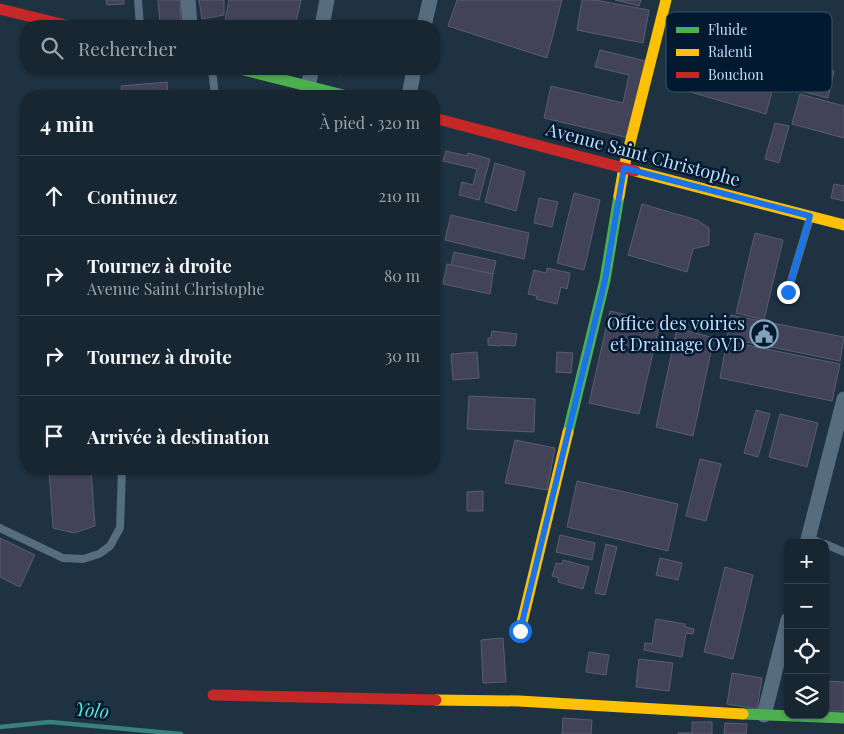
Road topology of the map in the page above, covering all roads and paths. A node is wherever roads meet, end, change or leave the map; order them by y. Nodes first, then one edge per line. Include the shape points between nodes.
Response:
1 (138, 0) edge
2 (188, 0) edge
3 (328, 0) edge
4 (430, 0) edge
5 (666, 0) edge
6 (0, 9) edge
7 (45, 20) edge
8 (140, 20) edge
9 (190, 20) edge
10 (323, 20) edge
11 (425, 20) edge
12 (213, 75) edge
13 (264, 75) edge
14 (311, 75) edge
15 (413, 75) edge
16 (308, 86) junction
17 (214, 90) edge
18 (324, 90) edge
19 (409, 90) edge
20 (440, 120) edge
21 (624, 168) junction
22 (810, 216) junction
23 (844, 225) edge
24 (788, 292) dead end
25 (844, 399) edge
26 (122, 475) edge
27 (0, 528) edge
28 (812, 539) edge
29 (829, 546) edge
30 (844, 552) edge
31 (786, 629) edge
32 (520, 631) dead end
33 (213, 695) dead end
34 (764, 715) junction
35 (844, 718) edge

1 - 8 lane
2 - 9 street
3 - 10 street
4 - 11 street
5 - 21 street
6 - 7 street
12 - 17 lane
13 - 16 street
14 - 16 street
15 - 19 street
16 - 18 street
20 - 21 street, Avenue Saint Christophe
21 - 22 street, Avenue Saint Christophe
21 - 32 street via 605,280
22 - 23 street, Avenue Saint Christophe
22 - 24 lane
25 - 28 street
26 - 27 lane via 120,528 110,546 99,554 83,559 63,558
29 - 30 lane
31 - 34 street
33 - 34 street via 519,701
34 - 35 street

